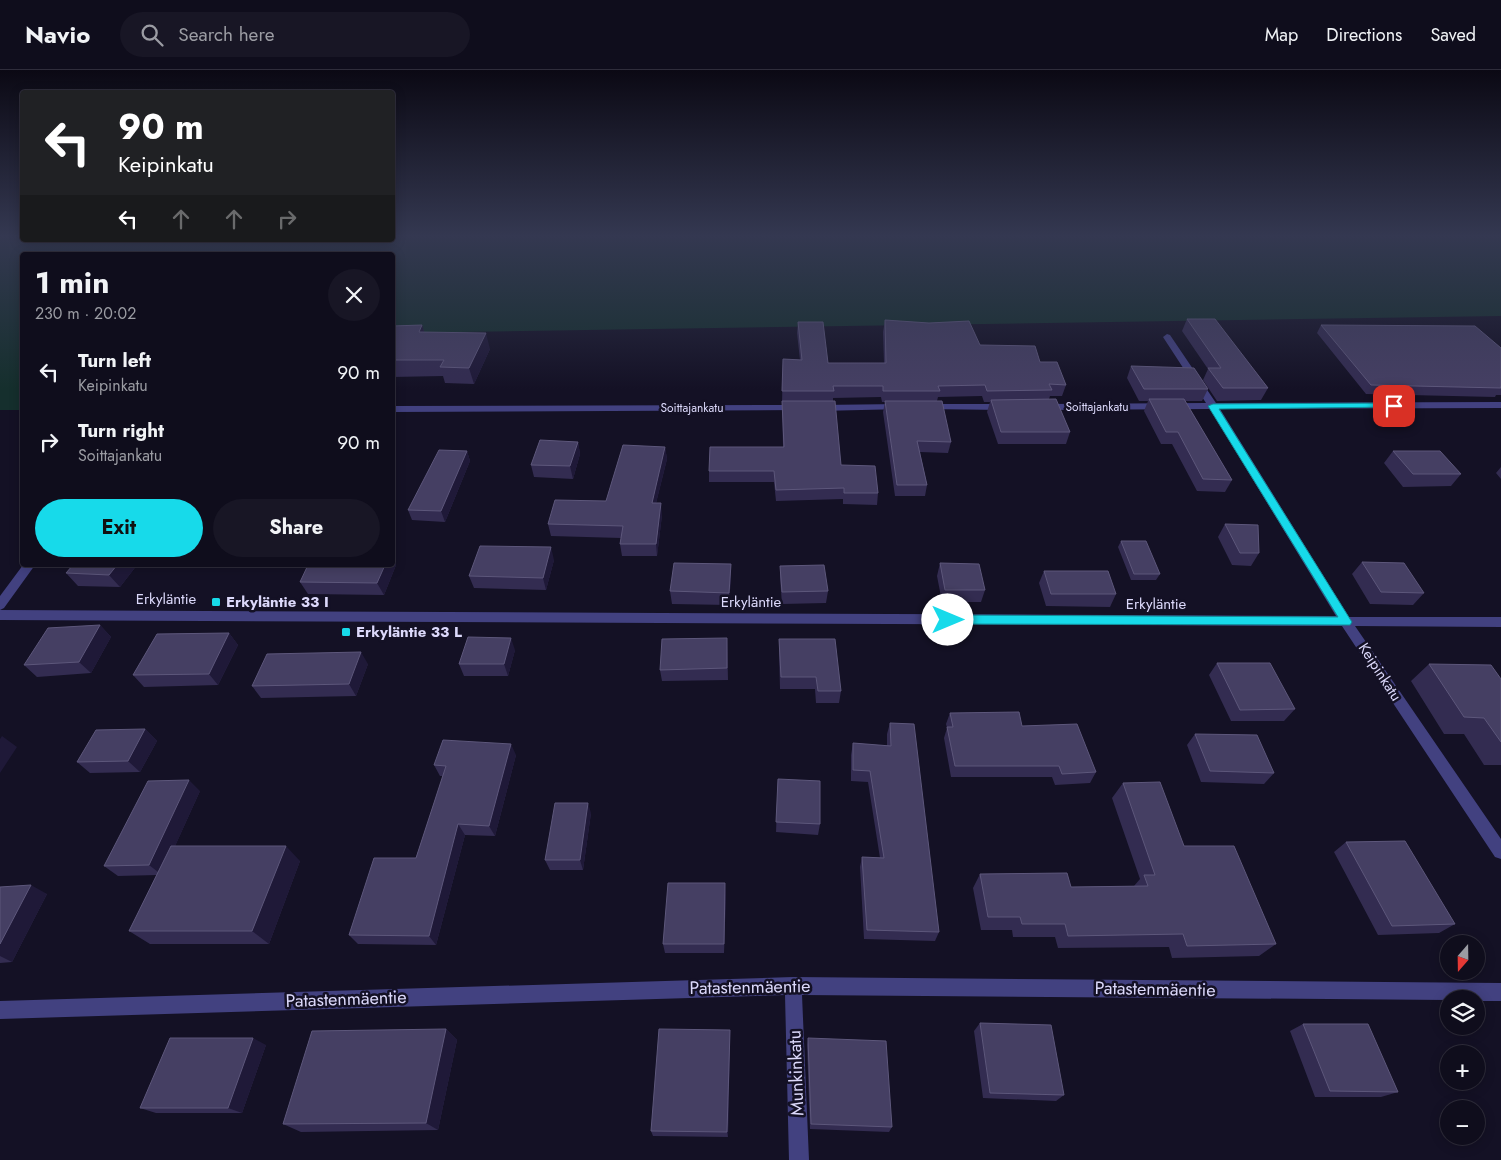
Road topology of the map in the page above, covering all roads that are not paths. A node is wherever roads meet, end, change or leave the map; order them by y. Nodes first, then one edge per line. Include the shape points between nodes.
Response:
1 (1167, 337) dead end
2 (1501, 405) edge
3 (1213, 406) junction
4 (1017, 407) edge
5 (1036, 407) edge
6 (395, 410) edge
7 (28, 567) edge
8 (0, 605) edge
9 (0, 615) edge
10 (1346, 622) junction
11 (1501, 622) edge
12 (1501, 852) edge
13 (793, 986) junction
14 (1501, 992) edge
15 (0, 1010) edge
16 (799, 1160) edge

1 - 3 street, Keipinkatu
2 - 3 street, Soittajankatu
3 - 5 street, Soittajankatu
3 - 10 street, Keipinkatu
4 - 6 street, Soittajankatu
7 - 8 street
9 - 10 street, Erkyläntie
10 - 11 street, Erkyläntie
10 - 12 street, Keipinkatu
13 - 14 street, Patastenmäentie
13 - 15 street, Patastenmäentie
13 - 16 street, Munkinkatu

